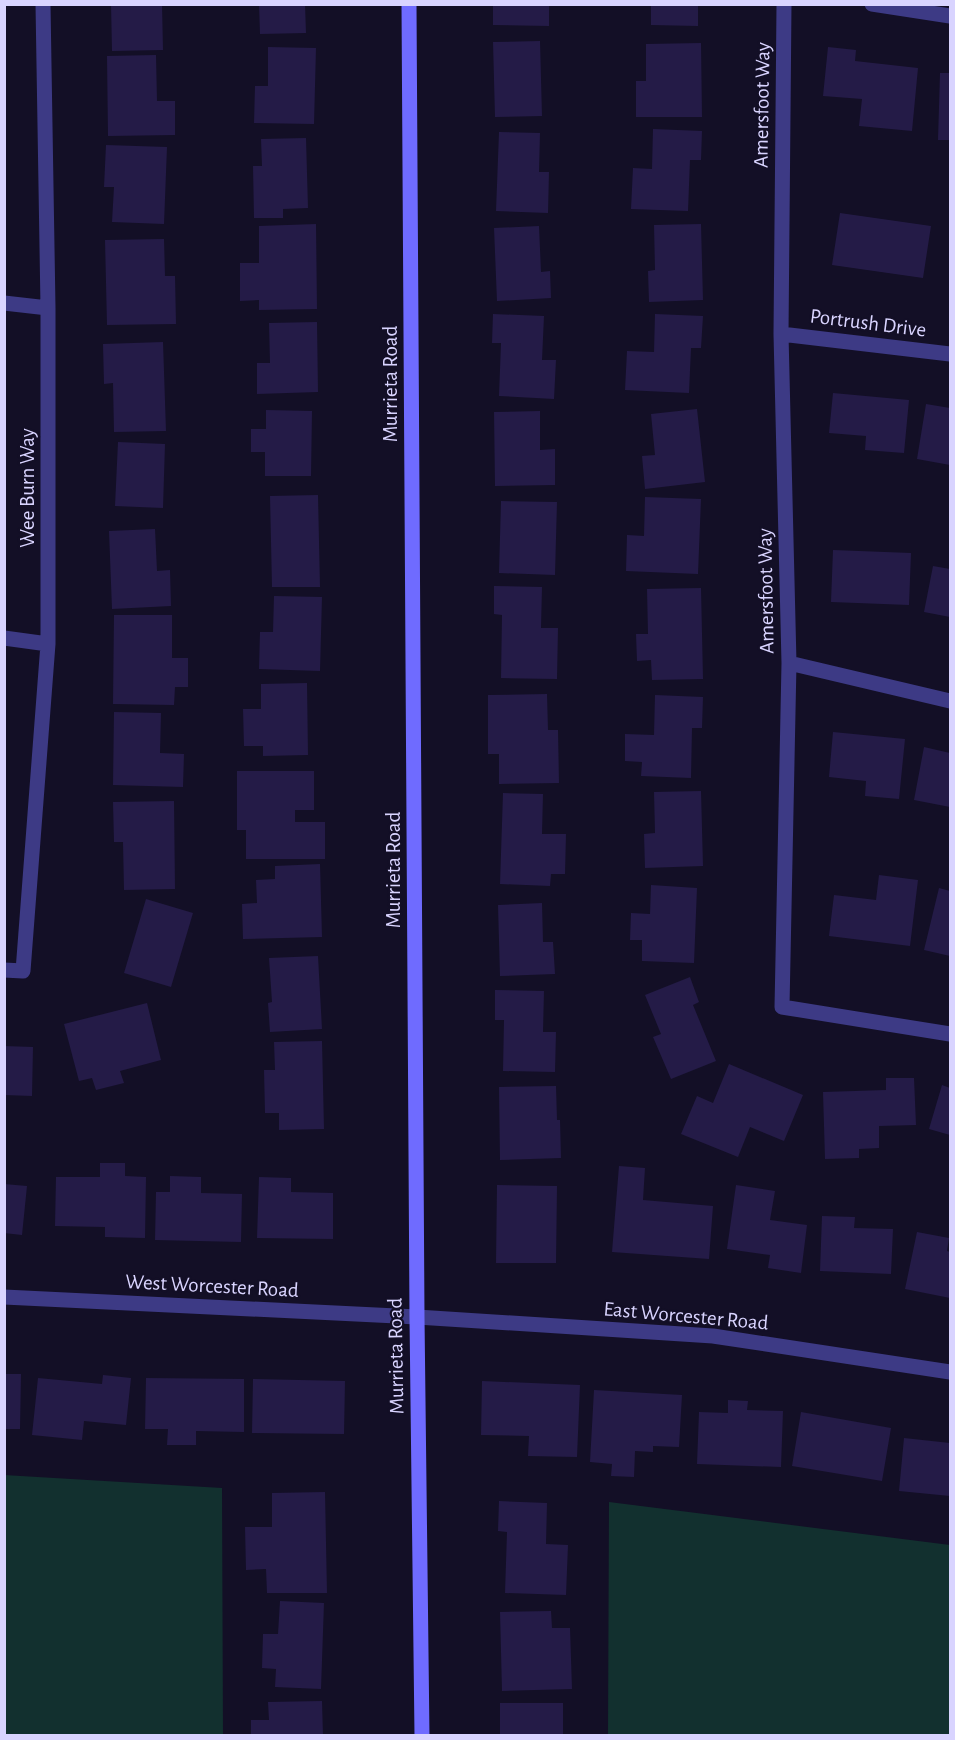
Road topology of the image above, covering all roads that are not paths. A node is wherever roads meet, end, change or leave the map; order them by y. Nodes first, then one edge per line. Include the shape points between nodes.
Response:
1 (43, 4) edge
2 (409, 4) edge
3 (784, 4) edge
4 (872, 4) edge
5 (951, 16) edge
6 (4, 303) edge
7 (48, 308) junction
8 (781, 334) junction
9 (951, 354) edge
10 (4, 638) edge
11 (48, 644) junction
12 (789, 663) junction
13 (951, 701) edge
14 (4, 970) edge
15 (951, 1034) edge
16 (4, 1297) edge
17 (417, 1317) junction
18 (951, 1372) edge
19 (422, 1736) edge

1 - 7 street, Wee Burn Way
2 - 17 main road, Murrieta Road
3 - 8 street, Amersfoot Way
4 - 5 street
6 - 7 street
7 - 11 street, Wee Burn Way
8 - 9 street, Portrush Drive
8 - 12 street, Amersfoot Way
10 - 11 street
11 - 14 street, Wee Burn Way via 23,972
12 - 13 street
12 - 15 street, Amersfoot Way via 782,1007
16 - 17 street, West Worcester Road
17 - 18 street, East Worcester Road via 713,1336
17 - 19 main road, Murrieta Road

